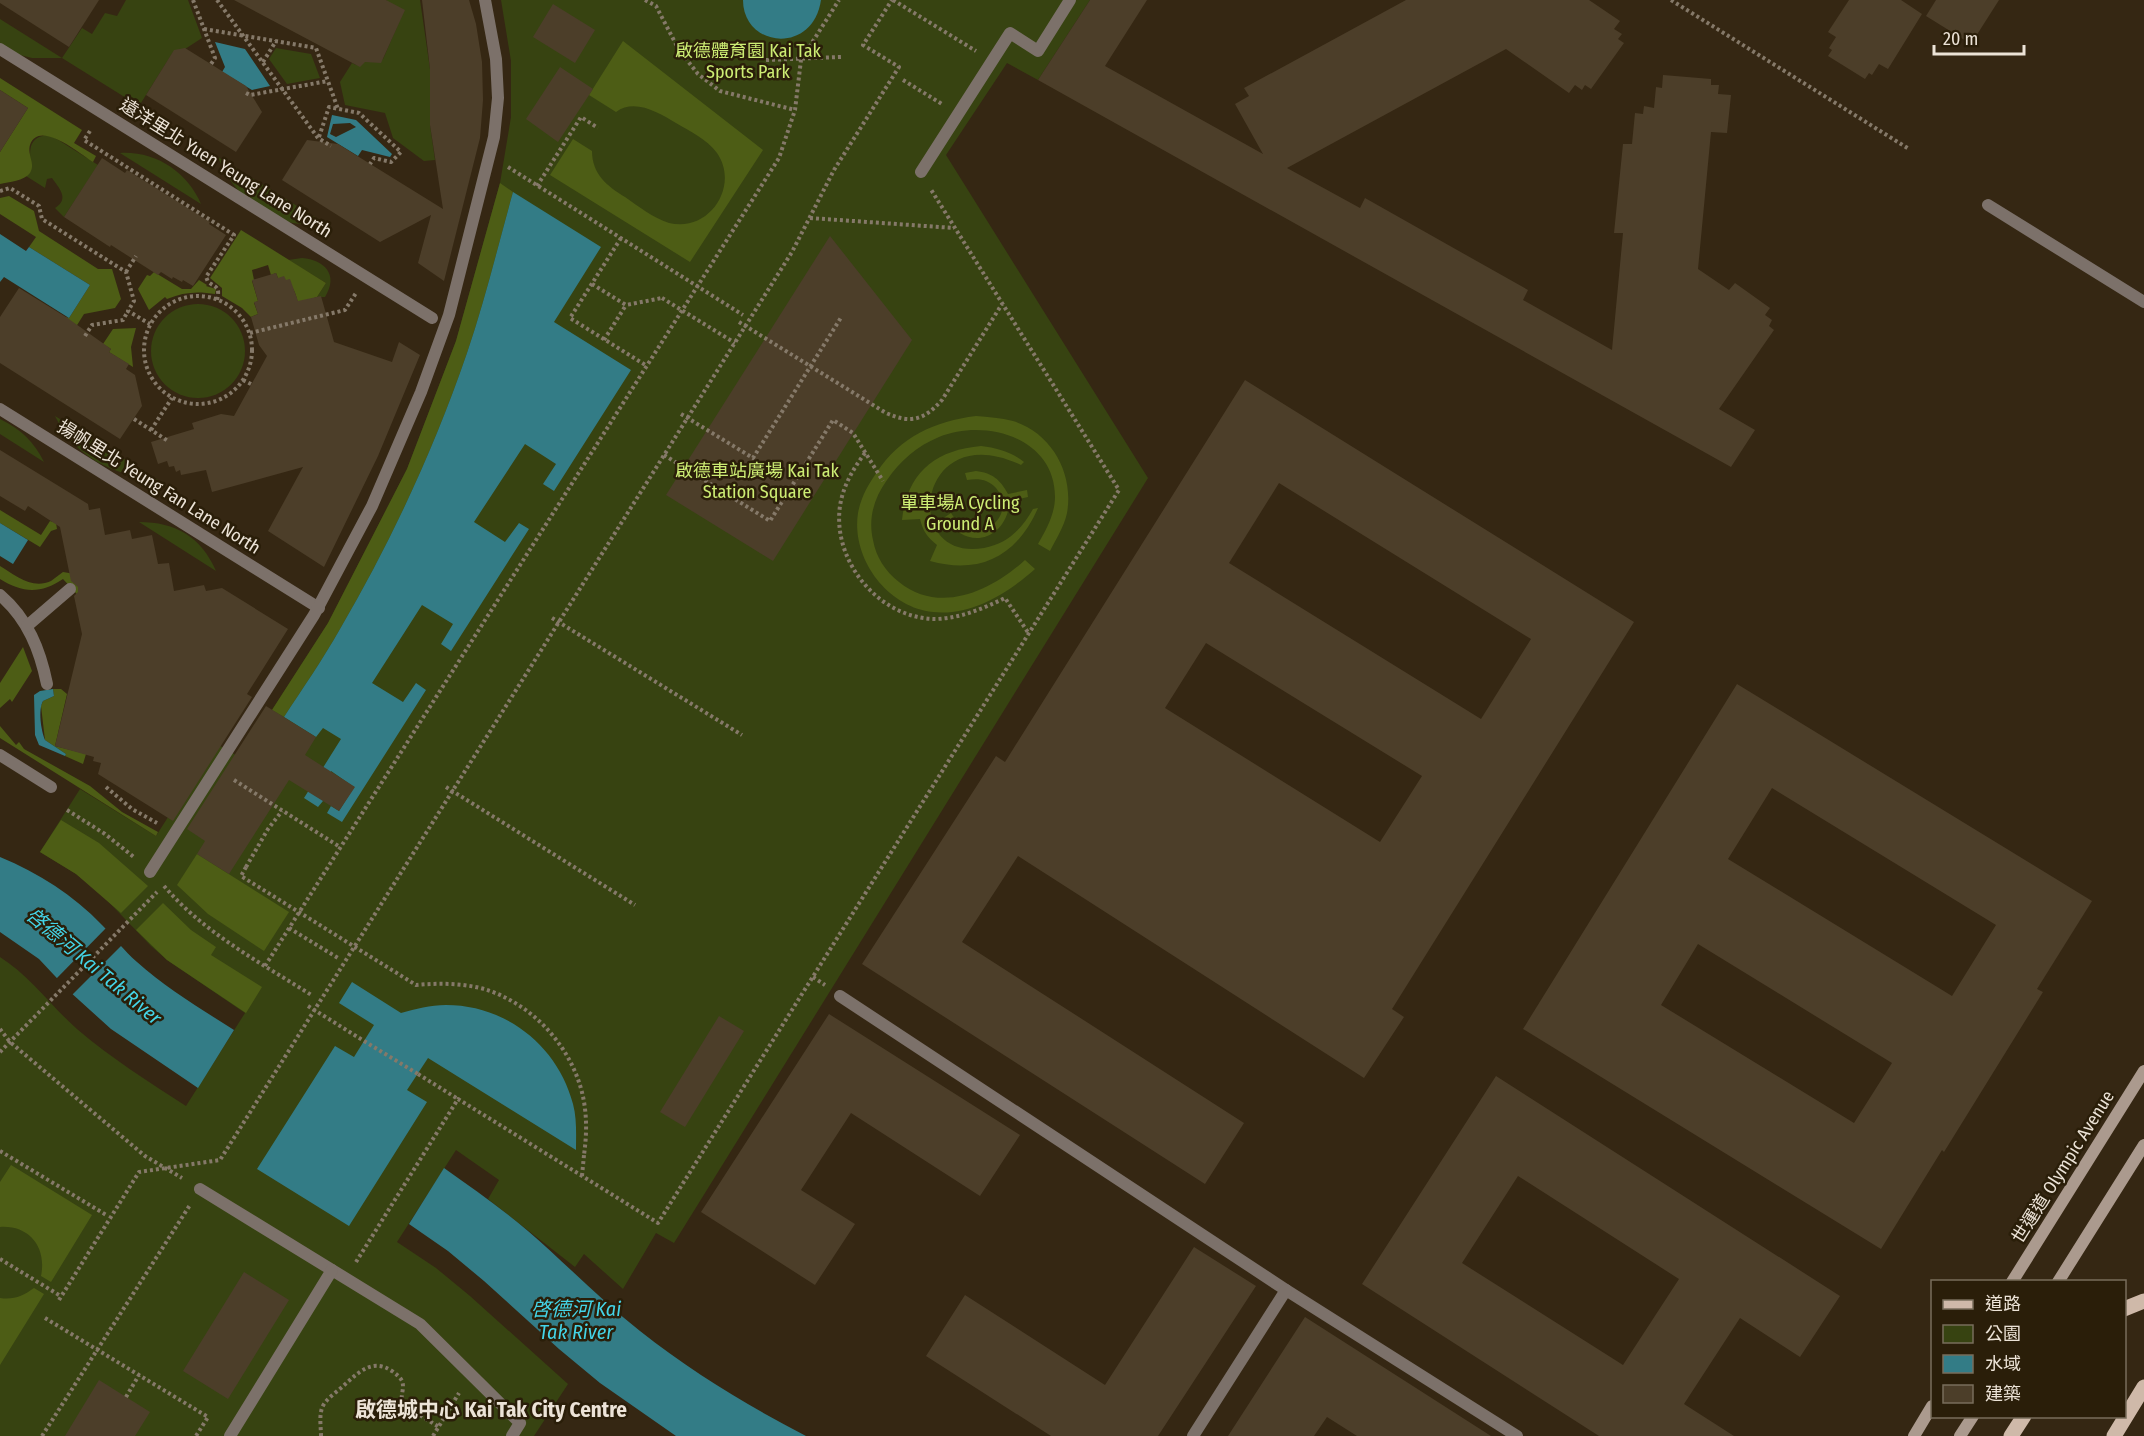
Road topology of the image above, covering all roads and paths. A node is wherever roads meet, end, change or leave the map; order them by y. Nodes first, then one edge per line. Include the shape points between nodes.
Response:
1 (193, 0) edge
2 (218, 0) edge
3 (485, 0) edge
4 (645, 0) edge
5 (839, 0) edge
6 (893, 0) edge
7 (1070, 0) edge
8 (1671, 0) edge
9 (204, 29) junction
10 (244, 36) junction
11 (276, 41) junction
12 (0, 49) edge
13 (980, 54) dead end
14 (841, 57) dead end
15 (766, 60) dead end
16 (801, 60) junction
17 (263, 62) junction
18 (211, 64) dead end
19 (903, 80) dead end
20 (328, 81) junction
21 (283, 89) junction
22 (246, 93) dead end
23 (339, 109) junction
24 (795, 110) junction
25 (102, 112) junction
26 (958, 114) junction
27 (598, 128) dead end
28 (318, 138) junction
29 (331, 146) dead end
30 (1909, 148) dead end
31 (491, 156) junction
32 (370, 164) dead end
33 (921, 172) joint
34 (537, 186) junction
35 (0, 191) edge
36 (1988, 205) dead end
37 (810, 218) junction
38 (955, 228) junction
39 (621, 238) junction
40 (136, 256) dead end
41 (126, 272) junction
42 (366, 277) junction
43 (592, 284) junction
44 (698, 286) junction
45 (217, 300) junction
46 (2144, 302) edge
47 (1002, 304) junction
48 (626, 305) junction
49 (128, 310) junction
50 (743, 315) dead end
51 (842, 316) dead end
52 (432, 318) dead end
53 (739, 322) dead end
54 (150, 324) junction
55 (250, 333) junction
56 (85, 336) dead end
57 (604, 340) junction
58 (735, 343) junction
59 (647, 366) junction
60 (810, 366) junction
61 (243, 381) junction
62 (251, 384) dead end
63 (172, 398) junction
64 (0, 409) edge
65 (681, 414) dead end
66 (134, 419) dead end
67 (151, 430) junction
68 (168, 441) dead end
69 (865, 453) junction
70 (664, 455) junction
71 (883, 481) dead end
72 (70, 589) dead end
73 (0, 595) edge
74 (318, 608) junction
75 (552, 618) dead end
76 (27, 626) junction
77 (1029, 634) junction
78 (47, 684) dead end
79 (742, 735) dead end
80 (0, 755) edge
81 (216, 769) junction
82 (51, 787) dead end
83 (106, 787) dead end
84 (446, 787) dead end
85 (67, 810) dead end
86 (282, 811) junction
87 (175, 834) junction
88 (340, 848) junction
89 (150, 872) junction
90 (155, 894) dead end
91 (635, 905) dead end
92 (289, 928) junction
93 (354, 946) junction
94 (338, 958) dead end
95 (265, 966) junction
96 (313, 996) dead end
97 (840, 996) dead end
98 (308, 1006) dead end
99 (0, 1029) edge
100 (10, 1042) junction
101 (0, 1052) edge
102 (2144, 1071) edge
103 (458, 1099) junction
104 (2144, 1145) edge
105 (0, 1151) edge
106 (582, 1176) junction
107 (200, 1189) junction
108 (108, 1216) dead end
109 (0, 1259) edge
110 (332, 1270) junction
111 (345, 1278) junction
112 (2013, 1280) edge
113 (2059, 1280) edge
114 (1286, 1290) junction
115 (2144, 1301) edge
116 (2126, 1308) edge
117 (45, 1318) dead end
118 (97, 1350) junction
119 (471, 1374) junction
120 (139, 1376) junction
121 (2144, 1387) edge
122 (126, 1397) dead end
123 (1931, 1408) edge
124 (2126, 1416) edge
125 (1972, 1418) edge
126 (2023, 1418) edge
127 (2125, 1418) edge
128 (439, 1427) junction
129 (42, 1436) edge
130 (196, 1436) edge
131 (230, 1436) edge
132 (321, 1436) edge
133 (433, 1436) edge
134 (512, 1436) edge
135 (1193, 1436) edge
136 (1517, 1436) edge
137 (1914, 1436) edge
138 (1960, 1436) edge
139 (2011, 1436) edge
140 (2114, 1436) edge

1 - 9 path
2 - 10 path
3 - 31 street via 497,79
4 - 24 path via 656,6 679,50 698,74 720,91
5 - 16 path
6 - 13 path
6 - 37 path, bridge via 863,45 899,67 834,170
7 - 26 street via 1038,51 1010,33
8 - 30 path
9 - 10 path
9 - 18 path via 215,58
10 - 11 path
10 - 17 path
11 - 17 path
11 - 20 path via 316,48
12 - 25 street, 遠洋里北 Yuen Yeung Lane North
14 - 16 path
15 - 16 path
16 - 24 path
17 - 21 path
19 - 26 path
20 - 21 path
20 - 23 path
21 - 22 path
21 - 28 path
23 - 28 path via 329,107
23 - 32 path via 359,113 401,152 391,162 374,158
24 - 44 path via 779,158
25 - 42 street, 遠洋里北 Yuen Yeung Lane North
25 - 45 path via 84,140 234,235 206,277 219,289
26 - 33 street
27 - 34 path via 581,117
28 - 29 path
31 - 34 path
31 - 74 street via 449,315 421,393 372,506
33 - 38 path
34 - 39 path
35 - 41 path via 10,188 39,206 42,219
36 - 46 street
37 - 38 path
37 - 58 path, bridge
38 - 47 path
39 - 43 path
39 - 44 path
40 - 41 path
41 - 49 path via 134,301
42 - 52 street, 遠洋里北 Yuen Yeung Lane North
42 - 55 path via 345,310
43 - 48 path
43 - 57 path via 570,318
44 - 50 path
44 - 59 path
45 - 54 path via 183,298 170,304
45 - 55 path via 235,310
47 - 60 path via 942,400 917,419 901,419 886,413
47 - 77 path via 1119,490
48 - 57 path
48 - 58 path, bridge via 662,298
49 - 54 path
49 - 56 path via 123,320 92,325
51 - 60 path
53 - 60 path
54 - 63 path via 145,338 146,365 151,378
55 - 61 path via 253,349
57 - 59 path
58 - 70 path, bridge
59 - 88 path
60 - 65 path via 753,458
61 - 62 path
61 - 63 path via 235,391 211,403 198,405
63 - 67 path
64 - 74 street, 揚帆里北 Yeung Fan Lane North
66 - 67 path
67 - 68 path
69 - 70 path, bridge via 853,433 833,420 770,520
69 - 71 path, bridge
69 - 77 path via 853,469 840,507 844,547 863,583 894,608 933,619 973,613 1005,598
70 - 93 path, bridge
72 - 76 street
73 - 76 street
74 - 81 street
75 - 79 path
76 - 78 street via 43,662
77 - 106 path via 658,1223
80 - 82 street
81 - 86 path
81 - 87 street
83 - 87 path via 132,809
84 - 91 path
85 - 89 path via 105,834
86 - 88 path
86 - 93 path, bridge via 241,876
87 - 89 street
88 - 92 path
89 - 95 path via 198,921
90 - 100 path
92 - 94 path
92 - 95 path
93 - 106 path, bridge via 416,985 463,984 485,989 527,1011 545,1026 566,1054 580,1086 586,1132
93 - 109 path, bridge via 220,1160 139,1172 59,1298
95 - 96 path
97 - 114 street
98 - 103 path, bridge
99 - 100 path
100 - 101 path
100 - 107 path via 145,1156
102 - 112 main road, 世運道 Olympic Avenue
103 - 106 path
103 - 111 path
104 - 113 main road
105 - 108 path
107 - 110 street
107 - 118 path
110 - 111 street
110 - 131 street
111 - 119 street via 420,1324
114 - 135 street
114 - 136 street
115 - 116 main road
117 - 118 path
118 - 120 path
118 - 129 path
119 - 128 path
119 - 134 street via 520,1423
120 - 122 path
120 - 130 path via 208,1417
121 - 124 main road
123 - 137 main road
125 - 138 main road
126 - 139 main road
127 - 140 main road
128 - 132 path via 402,1404 402,1380 385,1367 374,1365 354,1376 327,1400 322,1408
128 - 133 path

